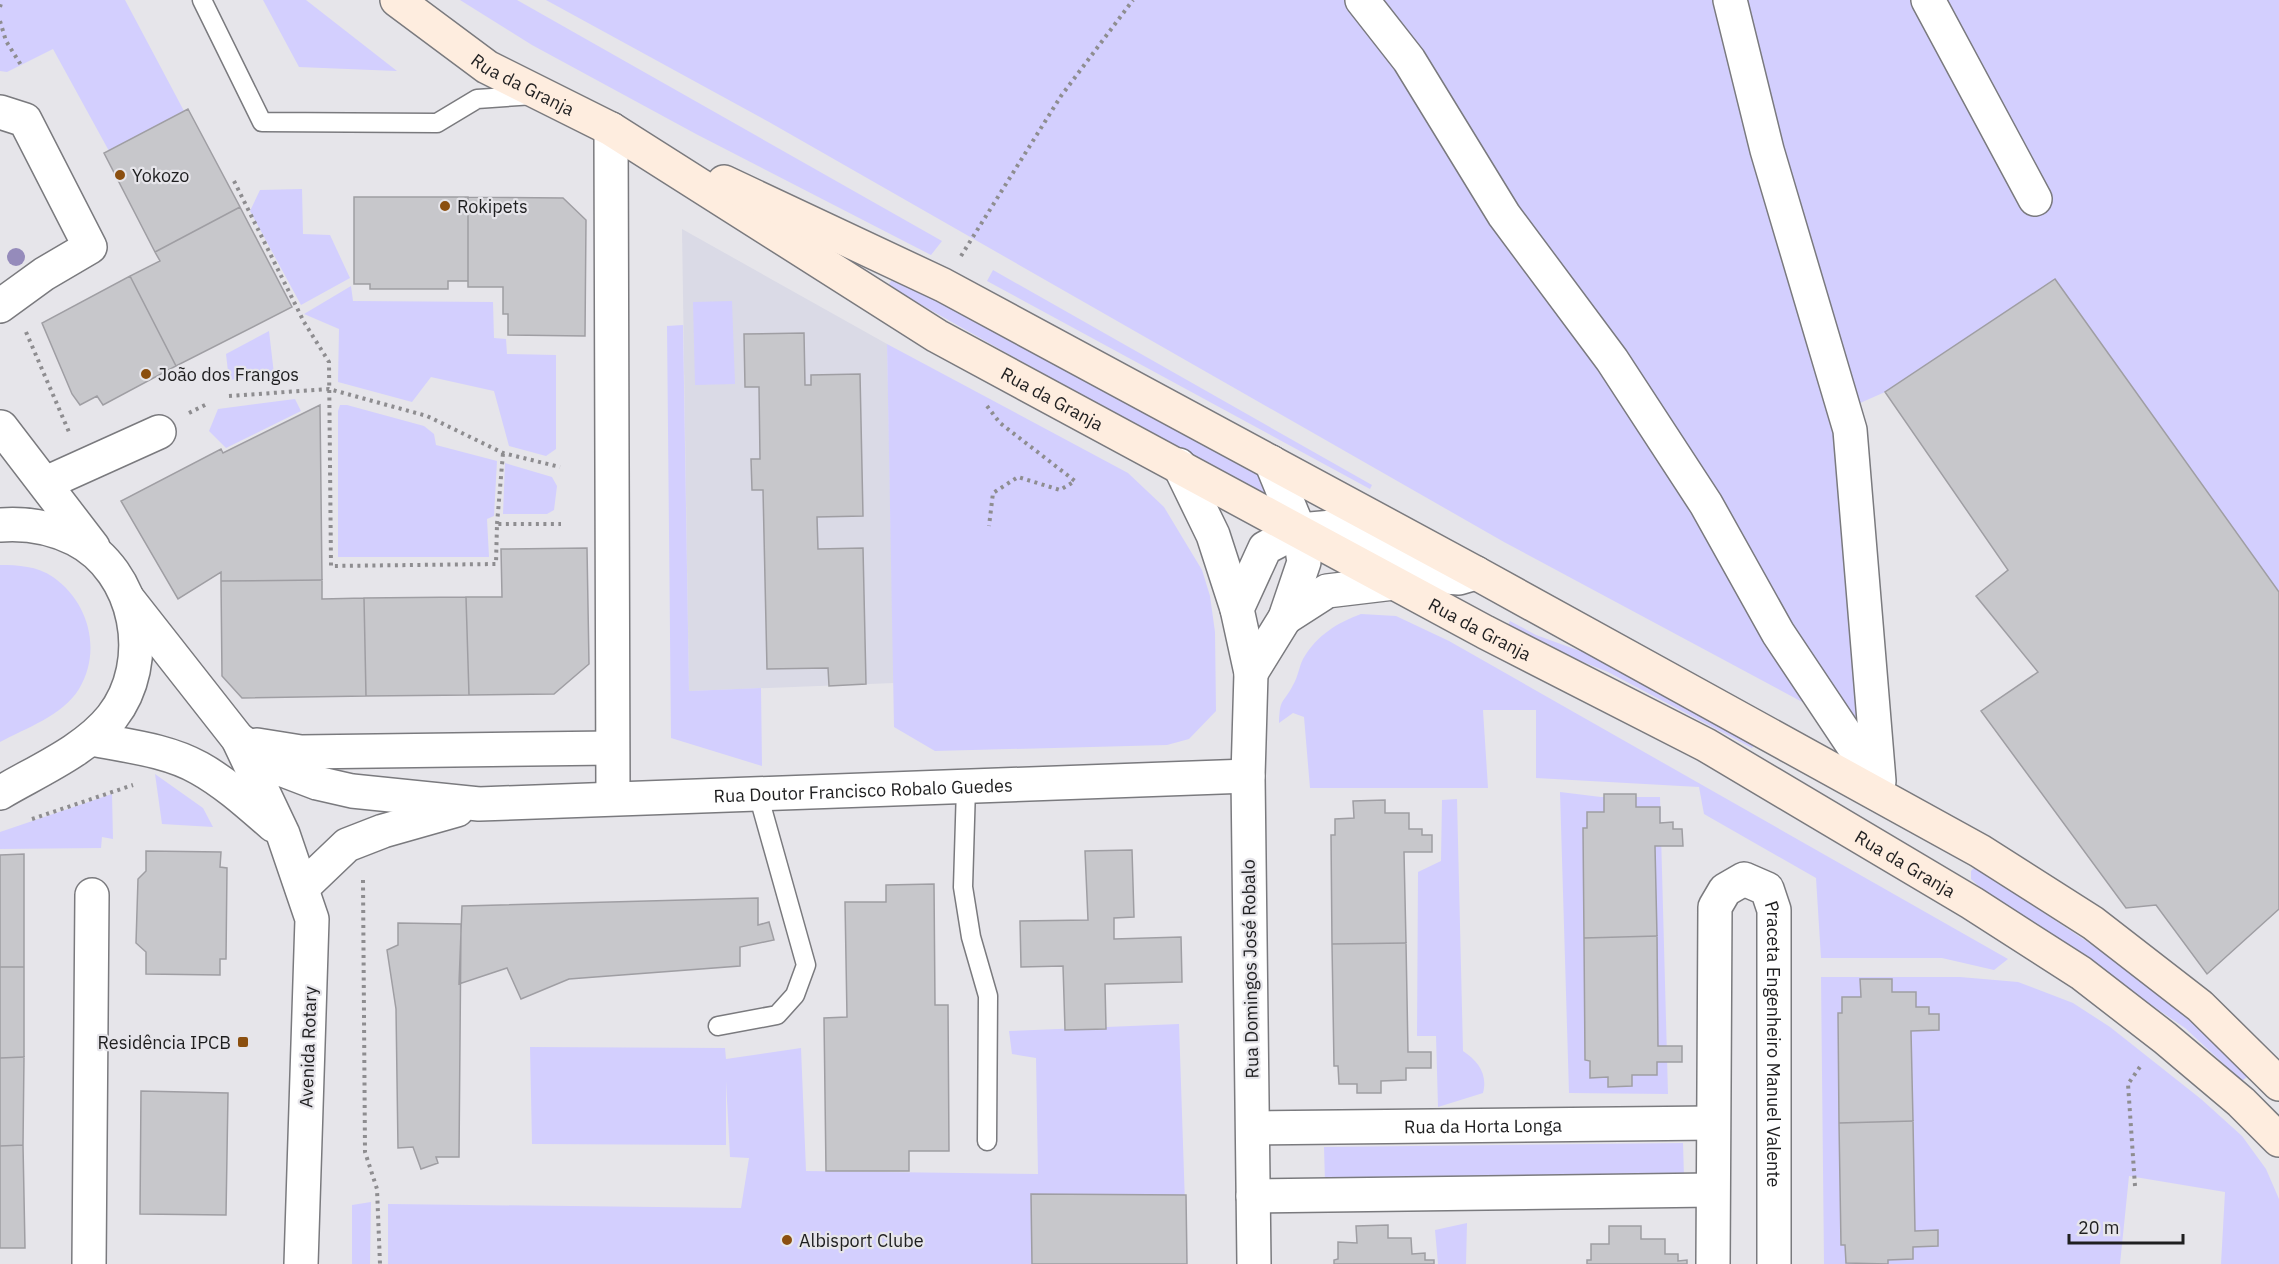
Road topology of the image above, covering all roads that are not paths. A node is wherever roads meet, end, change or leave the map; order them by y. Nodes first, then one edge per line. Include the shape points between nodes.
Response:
1 (202, 0) edge
2 (397, 0) edge
3 (1362, 0) edge
4 (1730, 0) edge
5 (1928, 0) edge
6 (540, 95) junction
7 (0, 112) edge
8 (611, 129) junction
9 (655, 156) junction
10 (2035, 199) dead end
11 (0, 306) edge
12 (0, 427) edge
13 (159, 432) dead end
14 (1271, 462) junction
15 (1179, 465) junction
16 (46, 483) junction
17 (0, 525) edge
18 (1299, 530) junction
19 (103, 561) junction
20 (1476, 573) junction
21 (1394, 583) junction
22 (128, 599) junction
23 (1237, 609) junction
24 (1286, 618) junction
25 (1251, 673) junction
26 (92, 739) junction
27 (238, 739) junction
28 (612, 748) junction
29 (1248, 776) junction
30 (966, 787) junction
31 (0, 793) edge
32 (758, 794) junction
33 (1880, 795) junction
34 (613, 798) junction
35 (480, 804) junction
36 (283, 834) junction
37 (302, 888) junction
38 (92, 895) dead end
39 (718, 1026) dead end
40 (2279, 1083) edge
41 (1713, 1123) junction
42 (1253, 1128) junction
43 (2279, 1140) edge
44 (987, 1141) dead end
45 (1712, 1190) junction
46 (1254, 1196) junction
47 (89, 1264) edge
48 (301, 1264) edge
49 (1254, 1264) edge
50 (1713, 1264) edge
51 (1774, 1264) edge

1 - 6 lane via 262,122 437,123 477,99
2 - 6 main road, Rua da Granja via 487,67
3 - 33 street via 1408,60 1504,215 1618,369 1706,504 1778,633 1862,759
4 - 33 street via 1767,150 1850,430
5 - 10 street
6 - 8 main road, Rua da Granja
7 - 11 street via 25,120 90,247
8 - 9 main road, Rua da Granja
8 - 28 street
9 - 14 main road, Rua da Granja via 729,183 943,285
9 - 15 main road, Rua da Granja via 938,336
12 - 16 street
13 - 16 street
14 - 18 street
14 - 20 main road, Rua da Granja
15 - 18 main road, Rua da Granja
15 - 23 street, Rua Domingos José Robalo via 1213,534
16 - 19 street
17 - 19 street via 44,527 76,540
18 - 20 street via 1344,526 1445,577
18 - 21 main road, Rua da Granja
18 - 23 street via 1265,548
18 - 24 street via 1304,562
19 - 22 street
20 - 33 main road, Rua da Granja
21 - 24 street via 1327,591
21 - 43 main road, Rua da Granja via 1706,746 1972,903 2081,973 2241,1102
22 - 26 street via 137,641 135,665 129,688 113,716
22 - 27 street
23 - 25 street, Rua Domingos José Robalo
24 - 25 street
25 - 29 street, Rua Domingos José Robalo
26 - 31 street
26 - 36 street via 154,750 198,767
27 - 28 street via 301,752
27 - 35 street, Rua Doutor Francisco Robalo Guedes via 283,770 317,783 352,791
27 - 36 street, Avenida Rotary
28 - 34 street
29 - 30 street, Rua Doutor Francisco Robalo Guedes
29 - 42 street, Rua Domingos José Robalo
30 - 32 street, Rua Doutor Francisco Robalo Guedes
30 - 44 lane via 963,887 988,996
32 - 34 street, Rua Doutor Francisco Robalo Guedes
32 - 39 lane via 806,965 795,995 777,1015
33 - 40 main road, Rua da Granja via 1980,850 2093,923 2200,1006
34 - 35 street, Rua Doutor Francisco Robalo Guedes
35 - 37 street, Rua Doutor Francisco Robalo Guedes via 347,845
36 - 37 street, Avenida Rotary
37 - 48 street, Avenida Rotary via 312,919
38 - 47 street
41 - 42 street, Rua da Horta Longa
41 - 45 street, Praceta Engenheiro Manuel Valente
41 - 51 street, Praceta Engenheiro Manuel Valente via 1715,907 1725,890 1744,879 1767,889 1774,910
42 - 46 street, Rua Domingos José Robalo
45 - 46 street
45 - 50 street, Praceta Engenheiro Manuel Valente
46 - 49 street, Rua Domingos José Robalo

